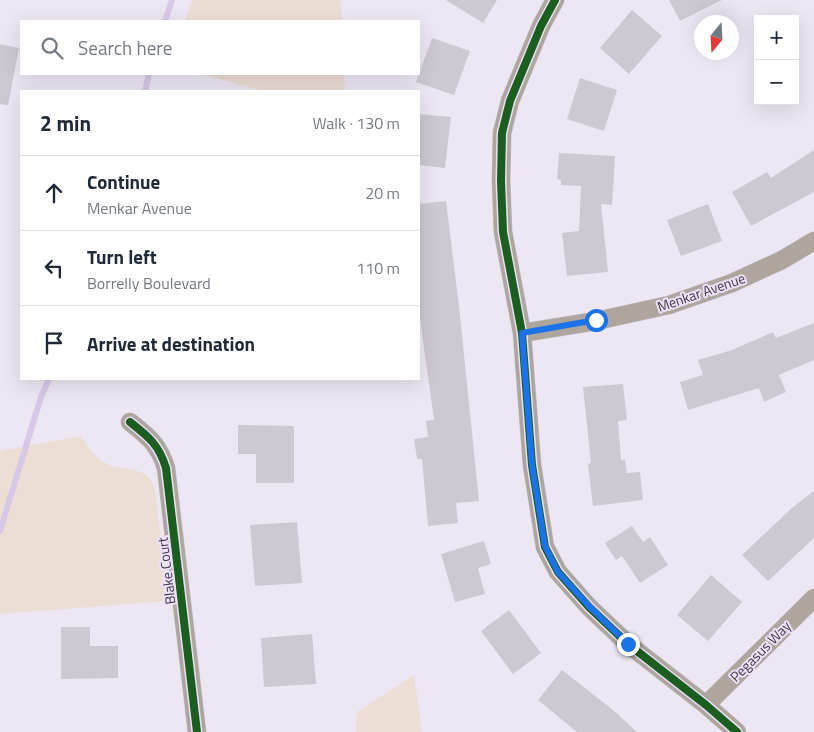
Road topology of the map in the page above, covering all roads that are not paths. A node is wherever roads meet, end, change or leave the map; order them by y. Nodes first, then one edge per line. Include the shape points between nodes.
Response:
1 (556, 0) edge
2 (814, 241) edge
3 (522, 333) junction
4 (130, 422) dead end
5 (814, 598) edge
6 (706, 705) junction
7 (197, 732) edge
8 (737, 732) edge

1 - 3 street via 524,64 502,133 503,232
2 - 3 street, Menkar Avenue via 732,283 670,305
3 - 6 street via 532,465 545,546 558,572 589,606 628,644
4 - 7 street, Blake Court via 157,446 166,468
5 - 6 street, Pegasus Way
6 - 8 street

